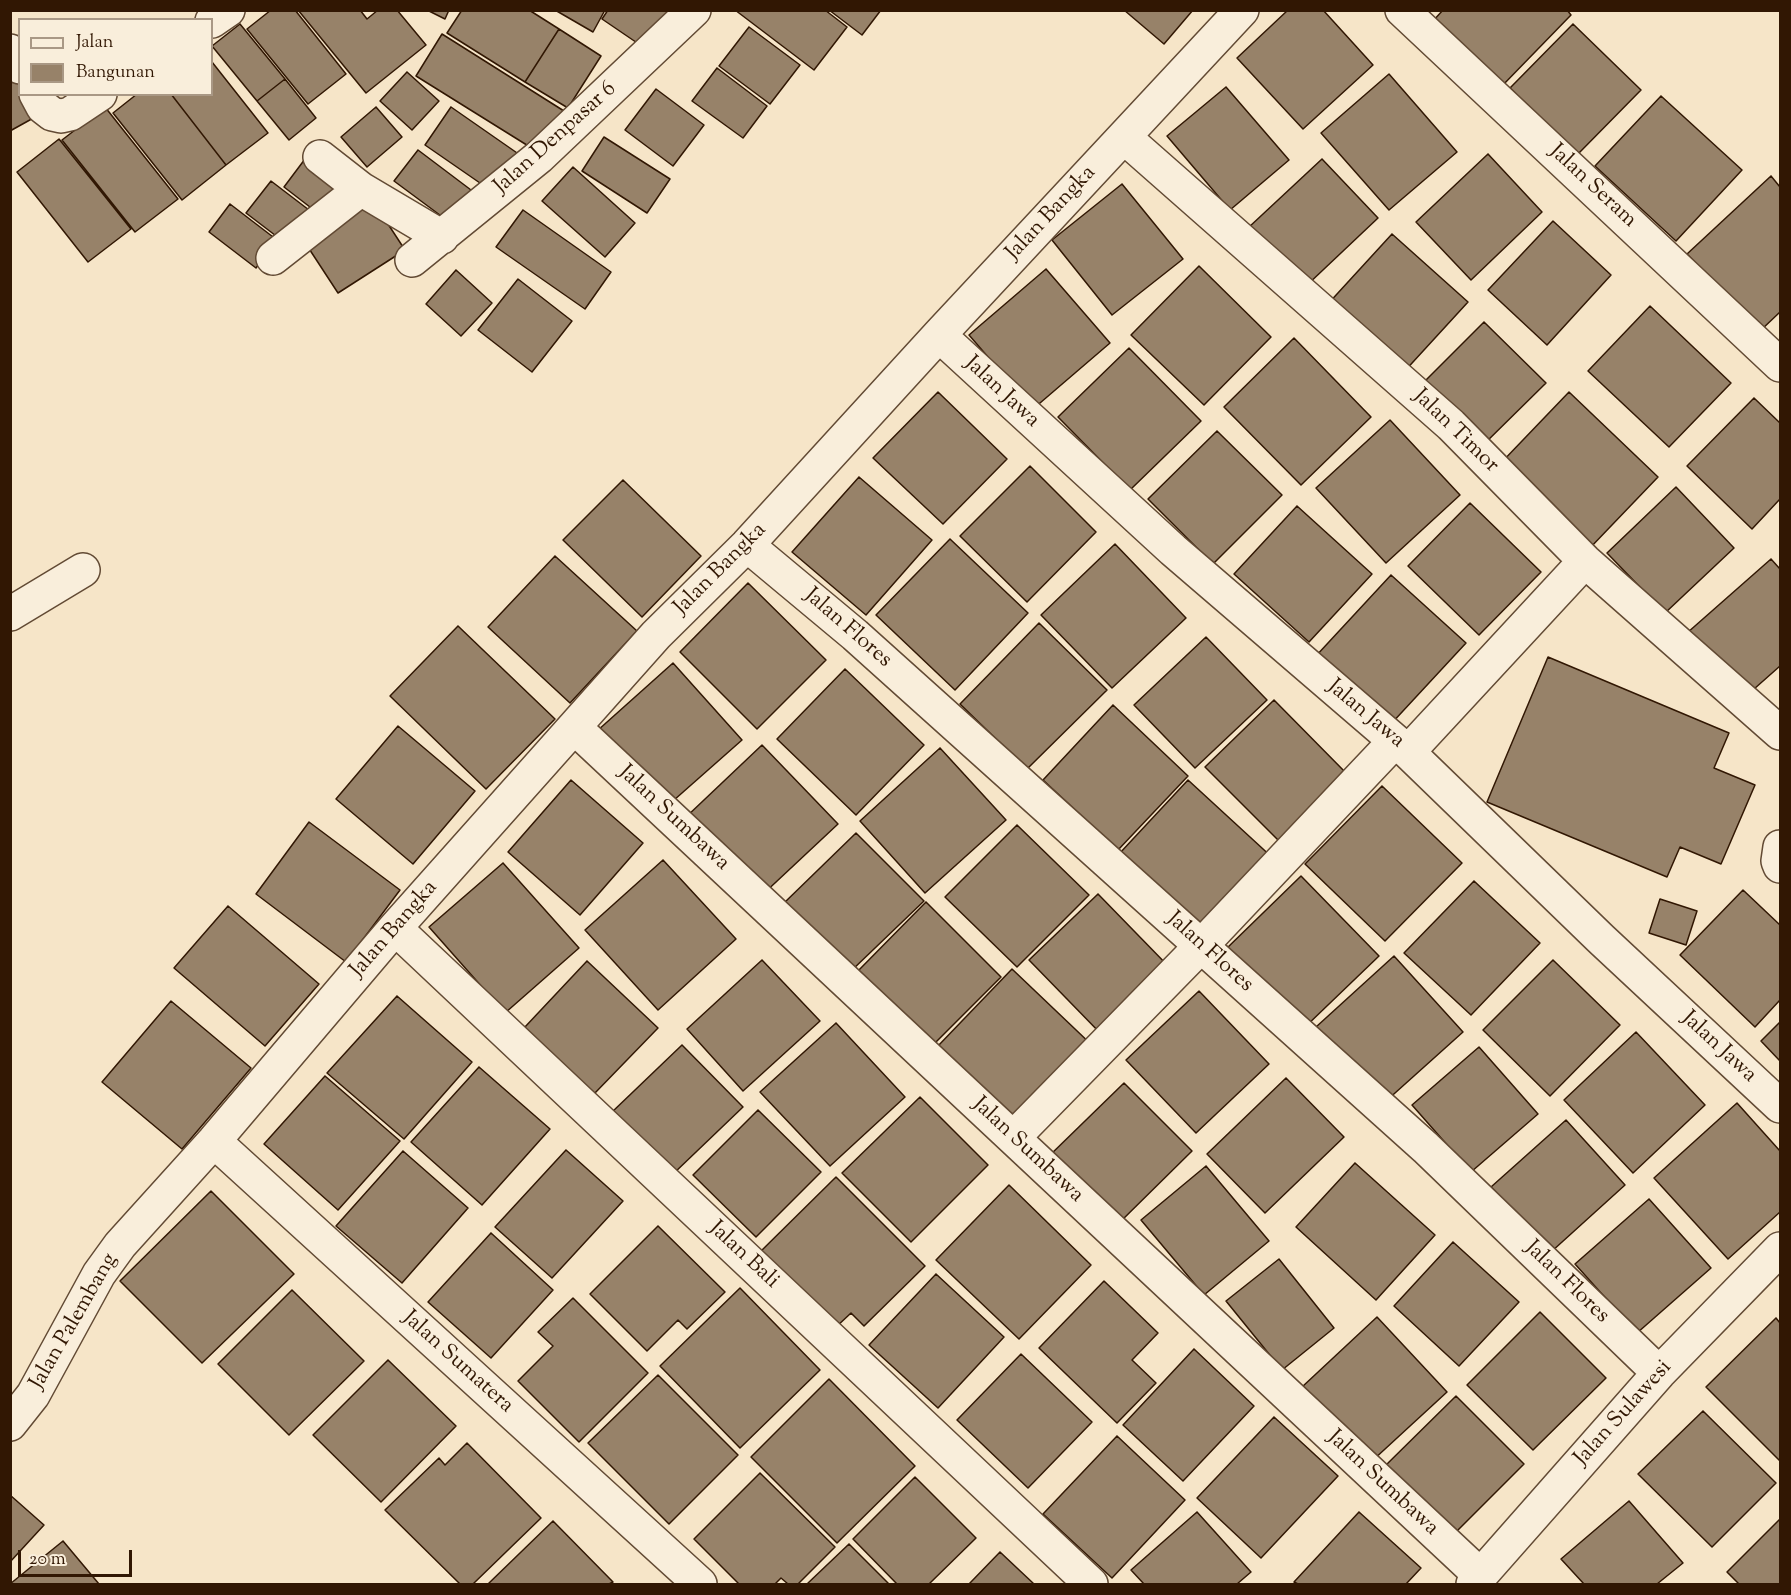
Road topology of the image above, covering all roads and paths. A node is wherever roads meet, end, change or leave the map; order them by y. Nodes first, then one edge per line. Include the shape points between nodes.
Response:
1 (228, 10) edge
2 (694, 10) edge
3 (1242, 10) edge
4 (1402, 10) edge
5 (213, 20) edge
6 (10, 51) edge
7 (18, 64) edge
8 (37, 96) edge
9 (97, 96) edge
10 (1124, 136) junction
11 (320, 157) dead end
12 (361, 189) junction
13 (442, 237) junction
14 (273, 258) dead end
15 (412, 260) dead end
16 (939, 335) junction
17 (1780, 365) edge
18 (747, 545) junction
19 (1585, 561) junction
20 (83, 570) dead end
21 (10, 614) edge
22 (574, 727) junction
23 (1780, 734) edge
24 (1402, 746) junction
25 (1780, 848) edge
26 (1780, 866) edge
27 (395, 928) junction
28 (1201, 946) junction
29 (1780, 1106) edge
30 (1013, 1138) junction
31 (214, 1141) junction
32 (1780, 1249) edge
33 (1659, 1373) junction
34 (10, 1424) edge
35 (1477, 1580) edge
36 (700, 1584) edge
37 (1091, 1584) edge

1 - 5 street
2 - 13 street, Jalan Denpasar 6 via 540,157
3 - 10 street, Jalan Bangka
4 - 17 street, Jalan Seram
6 - 7 street
8 - 9 street via 43,107 61,116
10 - 16 street, Jalan Bangka
10 - 19 street, Jalan Timor via 1451,425
11 - 12 street
12 - 13 street
12 - 14 street
13 - 15 street, Jalan Denpasar 6
16 - 18 street, Jalan Bangka
16 - 24 street, Jalan Jawa via 1173,550
18 - 22 street, Jalan Bangka via 656,635
18 - 28 street, Jalan Flores via 855,635
19 - 23 street, Jalan Timor
19 - 24 street
20 - 21 street
22 - 27 street, Jalan Bangka
22 - 30 street, Jalan Sumbawa
24 - 28 street
24 - 29 street, Jalan Jawa
25 - 26 street
27 - 31 street, Jalan Bangka
27 - 37 street, Jalan Bali
28 - 30 street
28 - 33 street, Jalan Flores via 1426,1148
30 - 35 street, Jalan Sumbawa
31 - 34 street, Jalan Palembang via 120,1245 99,1274 33,1395
31 - 36 street, Jalan Sumatera
32 - 33 street, Jalan Sulawesi
33 - 35 street, Jalan Sulawesi

